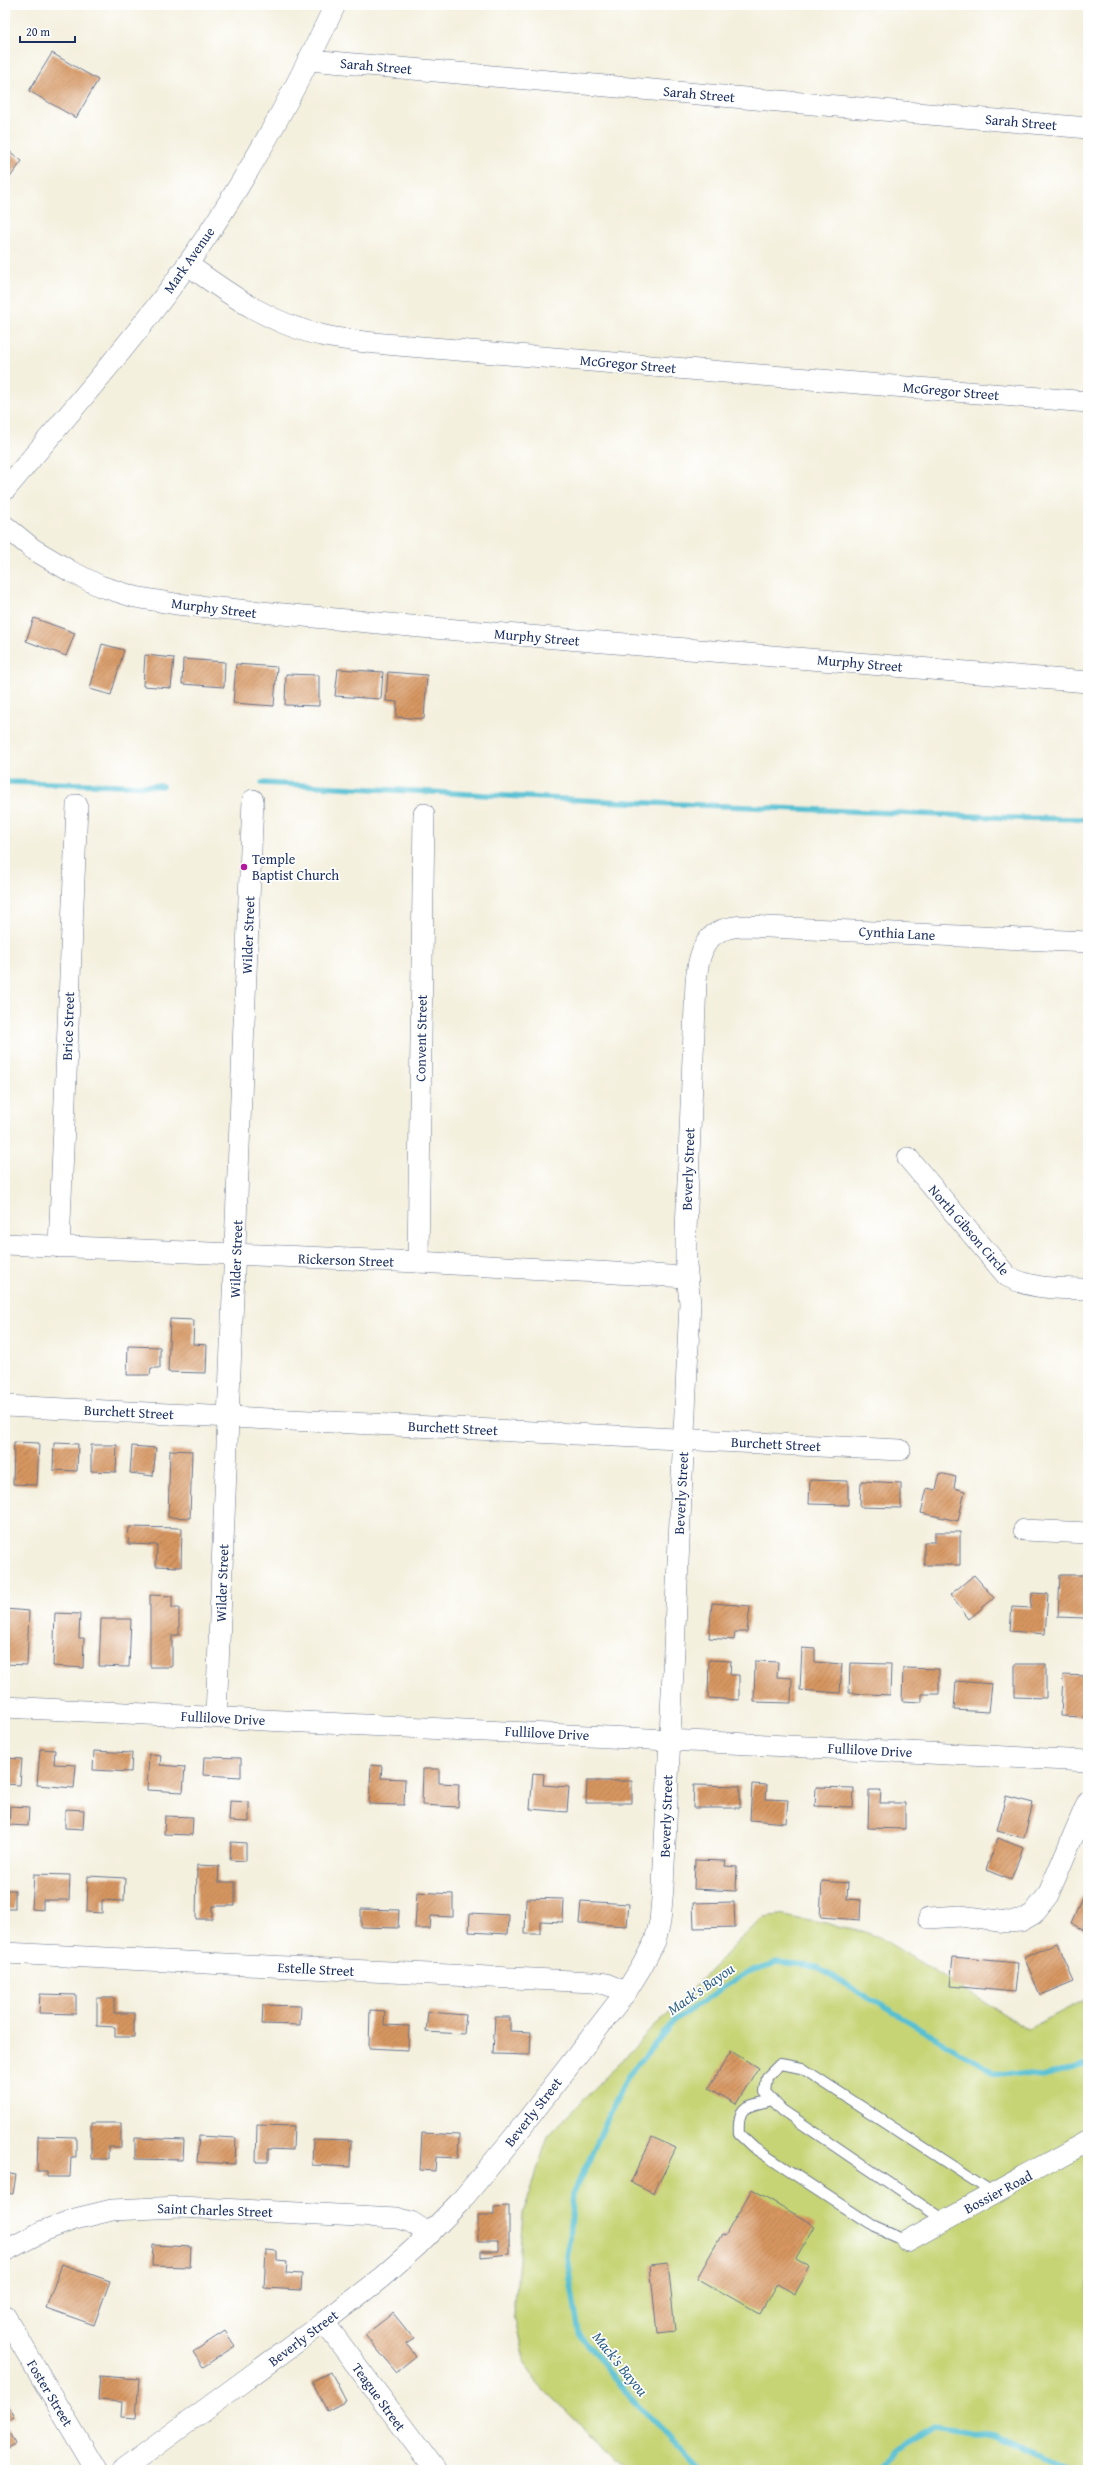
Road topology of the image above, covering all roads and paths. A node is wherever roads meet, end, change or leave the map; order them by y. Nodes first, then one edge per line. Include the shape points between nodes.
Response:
1 (335, 5) edge
2 (309, 60) junction
3 (1088, 128) edge
4 (187, 264) junction
5 (1088, 402) edge
6 (5, 490) edge
7 (5, 526) edge
8 (1088, 682) edge
9 (253, 800) dead end
10 (77, 805) dead end
11 (424, 814) dead end
12 (710, 937) joint
13 (1088, 942) edge
14 (908, 1158) dead end
15 (5, 1244) edge
16 (59, 1247) junction
17 (236, 1256) junction
18 (418, 1262) junction
19 (687, 1277) junction
20 (1088, 1289) edge
21 (5, 1406) edge
22 (229, 1418) junction
23 (684, 1440) junction
24 (900, 1450) dead end
25 (1024, 1530) dead end
26 (1088, 1533) edge
27 (5, 1707) edge
28 (216, 1717) junction
29 (669, 1739) junction
30 (1088, 1761) edge
31 (1088, 1802) edge
32 (929, 1918) dead end
33 (5, 1953) edge
34 (626, 1992) junction
35 (772, 2100) junction
36 (1088, 2141) edge
37 (995, 2194) junction
38 (945, 2221) junction
39 (430, 2234) junction
40 (907, 2241) joint
41 (5, 2251) edge
42 (5, 2316) edge
43 (324, 2322) junction
44 (96, 2470) edge
45 (123, 2470) edge
46 (435, 2470) edge

1 - 2 street, Mark Avenue
2 - 3 street, Sarah Street
2 - 4 street, Mark Avenue via 257,157
4 - 5 street, McGregor Street via 235,299 262,314 329,337 404,346
4 - 6 street, Mark Avenue via 144,322
7 - 8 street, Murphy Street via 34,549 100,586 135,597 176,604 421,627
9 - 17 street, Wilder Street
10 - 16 street, Brice Street
11 - 18 street, Convent Street
12 - 13 street, Cynthia Lane via 719,930 729,927 747,926
12 - 19 street, Beverly Street via 701,954 697,974 687,1205
14 - 20 street, North Gibson Circle via 1006,1276 1039,1287
15 - 16 street, Rickerson Street
16 - 17 street, Rickerson Street
17 - 18 street, Rickerson Street
17 - 22 street, Wilder Street
18 - 19 street, Rickerson Street
19 - 23 street, Beverly Street via 690,1303
21 - 22 street, Burchett Street
22 - 23 street, Burchett Street
22 - 28 street, Wilder Street
23 - 24 street, Burchett Street
23 - 29 street, Beverly Street
25 - 26 street
27 - 28 street, Fullilove Drive
28 - 29 street, Fullilove Drive
29 - 30 street, Fullilove Drive
29 - 34 street, Beverly Street via 660,1922 648,1955
31 - 32 street via 1048,1895 1033,1914 1021,1921 1007,1922 960,1916
33 - 34 street, Estelle Street via 592,1982 606,1984
34 - 39 street, Beverly Street via 514,2137
35 - 37 lane via 766,2092 766,2077 780,2064 802,2068
35 - 38 lane via 782,2110
35 - 40 lane via 745,2108 738,2117 739,2134 754,2148 868,2223
36 - 37 street, Bossier Road
37 - 38 street, Bossier Road
38 - 40 street, Bossier Road
39 - 41 street, Saint Charles Street via 411,2222 397,2218 155,2207 112,2210 81,2218 43,2231
39 - 43 street, Beverly Street via 382,2277
42 - 44 street, Foster Street
43 - 45 street, Beverly Street
43 - 46 street, Teague Street

